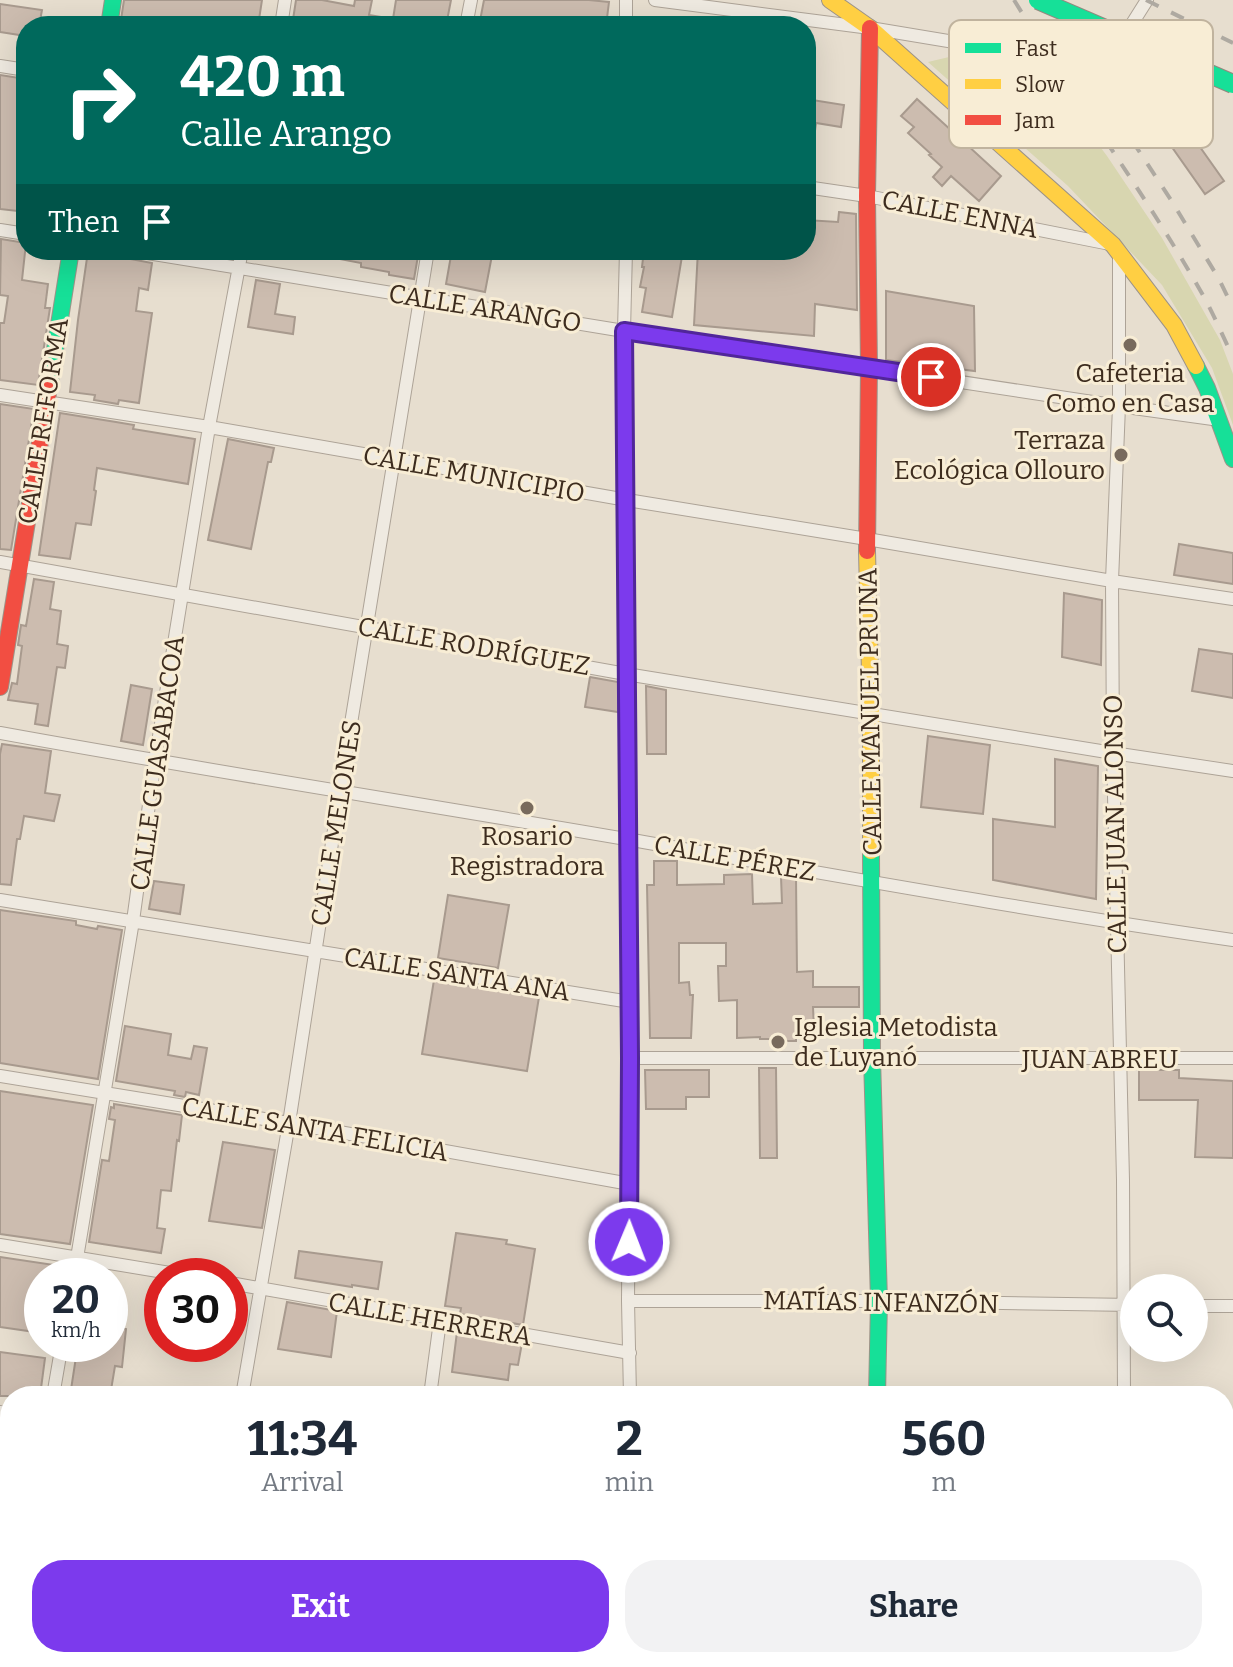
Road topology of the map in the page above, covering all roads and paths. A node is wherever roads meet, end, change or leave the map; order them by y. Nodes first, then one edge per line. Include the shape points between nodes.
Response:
1 (655, 0) edge
2 (830, 0) edge
3 (1038, 0) edge
4 (1147, 0) edge
5 (778, 16) edge
6 (1084, 20) edge
7 (1134, 20) edge
8 (816, 21) edge
9 (870, 28) junction
10 (949, 41) edge
11 (1213, 75) edge
12 (1233, 84) edge
13 (949, 99) edge
14 (1004, 148) edge
15 (816, 188) edge
16 (867, 196) junction
17 (1116, 248) junction
18 (69, 260) edge
19 (194, 260) edge
20 (240, 260) edge
21 (426, 260) edge
22 (626, 260) edge
23 (239, 267) junction
24 (420, 297) junction
25 (624, 331) junction
26 (869, 367) junction
27 (0, 395) edge
28 (46, 402) junction
29 (1119, 406) junction
30 (1220, 420) junction
31 (209, 427) junction
32 (1233, 459) edge
33 (393, 460) junction
34 (627, 500) junction
35 (867, 539) junction
36 (0, 562) edge
37 (20, 566) junction
38 (1112, 581) junction
39 (182, 593) junction
40 (1233, 599) edge
41 (367, 627) junction
42 (626, 674) junction
43 (0, 687) edge
44 (871, 714) junction
45 (0, 733) edge
46 (1113, 753) junction
47 (155, 761) junction
48 (1233, 771) edge
49 (340, 791) junction
50 (627, 839) junction
51 (873, 883) junction
52 (0, 900) edge
53 (133, 921) junction
54 (1116, 923) junction
55 (1233, 940) edge
56 (316, 950) junction
57 (630, 1002) junction
58 (630, 1058) junction
59 (872, 1058) junction
60 (1233, 1058) edge
61 (1120, 1059) junction
62 (0, 1076) edge
63 (106, 1093) junction
64 (289, 1123) junction
65 (630, 1184) junction
66 (0, 1245) edge
67 (78, 1258) joint
68 (1128, 1274) edge
69 (248, 1286) edge
70 (261, 1288) junction
71 (628, 1301) junction
72 (879, 1301) junction
73 (1120, 1305) edge
74 (1208, 1306) edge
75 (1233, 1306) edge
76 (440, 1321) junction
77 (630, 1353) junction
78 (59, 1362) edge
79 (1126, 1362) edge
80 (55, 1386) edge
81 (244, 1386) edge
82 (431, 1386) edge
83 (630, 1386) edge
84 (877, 1386) edge
85 (1125, 1386) edge

1 - 5 street
2 - 9 street
3 - 6 street, bridge
4 - 7 street
8 - 9 street
9 - 10 street
9 - 13 street
9 - 16 street, CALLE MANUEL PRUNA
11 - 12 street, bridge
14 - 17 street
15 - 16 street, CALLE ENNA
16 - 17 street, CALLE ENNA
16 - 26 street, CALLE MANUEL PRUNA
17 - 29 street, CALLE JUAN ALONSO
17 - 30 street via 1174,325
18 - 28 street, CALLE REFORMA
19 - 23 street, CALLE ARANGO
20 - 23 street, CALLE GUASABACOA
21 - 24 street, CALLE MELONES
22 - 25 street
23 - 24 street, CALLE ARANGO
23 - 31 street, CALLE GUASABACOA
24 - 25 street, CALLE ARANGO
24 - 33 street, CALLE MELONES
25 - 26 street, CALLE ARANGO
25 - 34 street
26 - 29 street, CALLE ARANGO
26 - 35 street, CALLE MANUEL PRUNA
27 - 28 street, CALLE MUNICIPIO
28 - 31 street, CALLE MUNICIPIO
28 - 37 street, CALLE REFORMA
29 - 30 street, CALLE ARANGO
29 - 38 street, CALLE JUAN ALONSO
30 - 32 street
31 - 33 street, CALLE MUNICIPIO
31 - 39 street, CALLE GUASABACOA
33 - 34 street, CALLE MUNICIPIO
33 - 41 street, CALLE MELONES
34 - 35 street, CALLE MUNICIPIO
34 - 42 street
35 - 38 street, CALLE MUNICIPIO
35 - 44 street, CALLE MANUEL PRUNA
36 - 37 street, CALLE RODRÍGUEZ
37 - 39 street, CALLE RODRÍGUEZ
37 - 43 street, CALLE REFORMA
38 - 40 street, CALLE MUNICIPIO
38 - 46 street, CALLE JUAN ALONSO
39 - 41 street, CALLE RODRÍGUEZ
39 - 47 street, CALLE GUASABACOA
41 - 42 street, CALLE RODRÍGUEZ
41 - 49 street, CALLE MELONES
42 - 44 street, CALLE RODRÍGUEZ
42 - 50 street
44 - 46 street, CALLE RODRÍGUEZ
44 - 51 street, CALLE MANUEL PRUNA
45 - 47 street, CALLE PÉREZ
46 - 48 street, CALLE RODRÍGUEZ
46 - 54 street, CALLE JUAN ALONSO
47 - 49 street, CALLE PÉREZ
47 - 53 street, CALLE GUASABACOA
49 - 50 street, CALLE PÉREZ
49 - 56 street, CALLE MELONES
50 - 51 street, CALLE PÉREZ
50 - 57 street
51 - 54 street, CALLE PÉREZ
51 - 59 street, CALLE MANUEL PRUNA
52 - 53 street, CALLE SANTA ANA
53 - 56 street, CALLE SANTA ANA
53 - 63 street, CALLE GUASABACOA
54 - 55 street, CALLE PÉREZ
54 - 61 street, CALLE JUAN ALONSO
56 - 57 street, CALLE SANTA ANA
56 - 64 street, CALLE MELONES
57 - 58 street
58 - 59 street, JUAN ABREU
58 - 65 street
59 - 61 street, JUAN ABREU
59 - 72 street, CALLE MANUEL PRUNA
60 - 61 street, JUAN ABREU
61 - 68 street, CALLE JUAN ALONSO
62 - 63 street, CALLE SANTA FELICIA
63 - 64 street, CALLE SANTA FELICIA
63 - 67 street, CALLE GUASABACOA
64 - 65 street, CALLE SANTA FELICIA
64 - 70 street, CALLE MELONES
65 - 71 street
66 - 67 street
69 - 70 street, CALLE HERRERA
70 - 76 street, CALLE HERRERA
70 - 81 street, CALLE MELONES
71 - 72 street, MATÍAS INFANZÓN
71 - 77 street
72 - 73 street, MATÍAS INFANZÓN
72 - 84 street, CALLE MANUEL PRUNA
74 - 75 street
76 - 77 street, CALLE HERRERA
76 - 82 street
77 - 83 street
78 - 80 street
79 - 85 street, CALLE JUAN ALONSO

